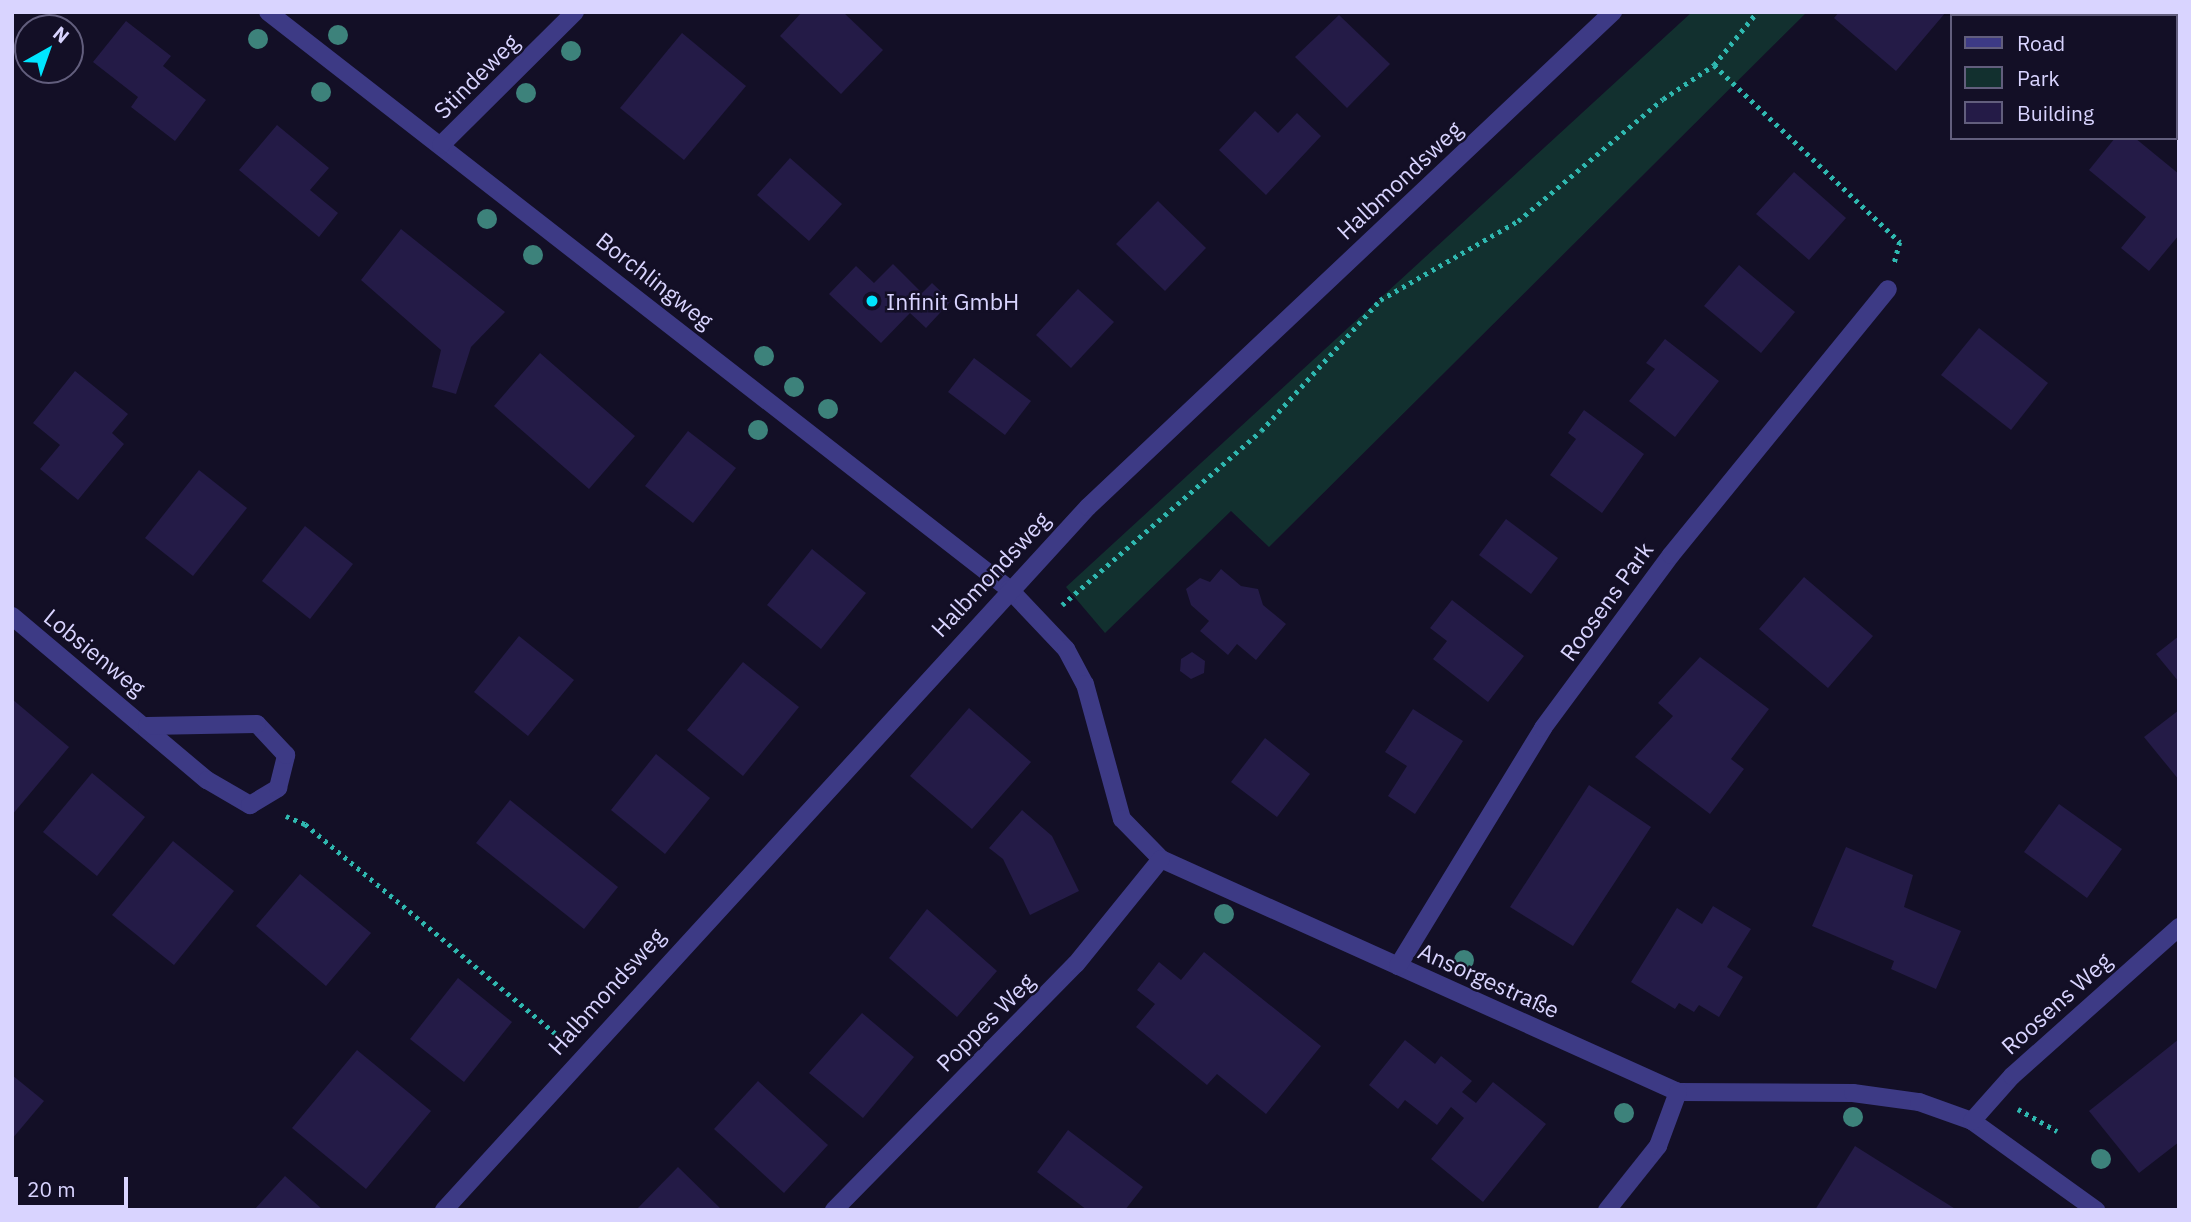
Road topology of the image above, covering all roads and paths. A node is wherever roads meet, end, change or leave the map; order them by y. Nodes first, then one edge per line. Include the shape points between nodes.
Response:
1 (268, 12) edge
2 (575, 12) edge
3 (1614, 12) edge
4 (1757, 12) edge
5 (1714, 65) junction
6 (441, 145) junction
7 (1888, 289) joint
8 (1009, 589) junction
9 (12, 616) edge
10 (1045, 623) junction
11 (147, 726) junction
12 (260, 804) junction
13 (1161, 859) junction
14 (2179, 927) edge
15 (1398, 967) junction
16 (580, 1055) junction
17 (1678, 1092) junction
18 (1995, 1096) junction
19 (1972, 1121) junction
20 (2057, 1131) dead end
21 (444, 1210) edge
22 (834, 1210) edge
23 (1607, 1210) edge
24 (2096, 1210) edge

1 - 6 street, Borchlingweg
2 - 6 street, Stindeweg
3 - 8 street, Halbmondsweg via 1087,506
4 - 5 path
5 - 7 path via 1900,242
5 - 10 path via 1663,99 1518,221 1380,300 1261,431 1081,584
6 - 8 street, Borchlingweg
7 - 15 street, Roosens Park via 1671,555 1543,728
8 - 10 street, Ansorgestraße
8 - 16 street, Halbmondsweg
9 - 11 street, Lobsienweg
10 - 13 street, Ansorgestraße via 1085,684 1122,819
11 - 12 street, Lobsienweg via 207,780 250,805
11 - 12 street, Lobsienweg via 257,724 286,755 278,788
12 - 16 path via 305,824
13 - 15 street, Ansorgestraße
13 - 22 street, Poppes Weg via 1076,964
14 - 18 street, Roosens Weg
15 - 17 street, Ansorgestraße
16 - 21 street, Halbmondsweg
17 - 19 street, Ansorgestraße via 1853,1093 1919,1102
17 - 23 street via 1658,1146
18 - 19 street, Roosens Weg
18 - 20 path
19 - 24 street, Ansorgestraße

